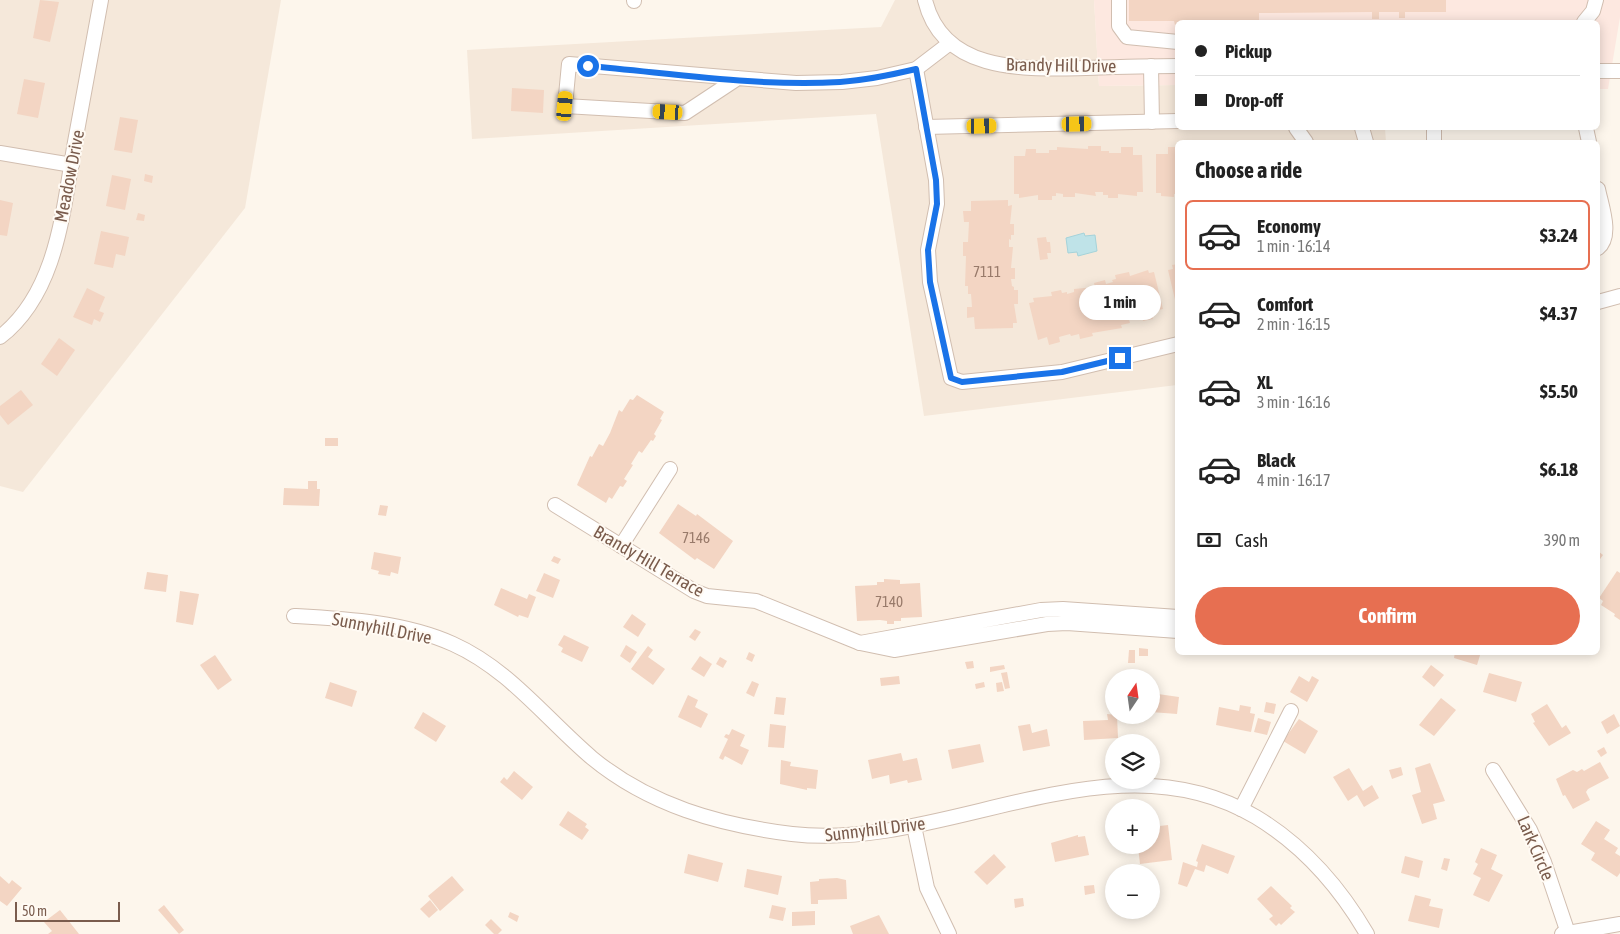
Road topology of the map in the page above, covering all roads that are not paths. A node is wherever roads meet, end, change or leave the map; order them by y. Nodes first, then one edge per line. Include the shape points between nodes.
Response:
1 (101, 0) edge
2 (925, 0) edge
3 (1119, 0) edge
4 (1596, 0) edge
5 (1586, 20) edge
6 (1175, 42) edge
7 (950, 44) junction
8 (1151, 66) junction
9 (1175, 66) edge
10 (916, 69) junction
11 (1600, 72) edge
12 (1620, 72) edge
13 (738, 78) junction
14 (1175, 121) edge
15 (1152, 122) junction
16 (926, 127) junction
17 (0, 153) edge
18 (72, 165) junction
19 (1600, 201) edge
20 (1600, 246) edge
21 (1620, 296) edge
22 (1600, 301) edge
23 (0, 336) edge
24 (1175, 345) edge
25 (670, 469) dead end
26 (555, 505) dead end
27 (621, 546) junction
28 (294, 616) dead end
29 (1175, 617) edge
30 (1175, 631) edge
31 (860, 643) junction
32 (1291, 711) dead end
33 (1493, 770) dead end
34 (1241, 809) junction
35 (914, 826) junction
36 (1620, 924) edge
37 (1565, 933) edge
38 (948, 934) edge
39 (1367, 934) edge

1 - 18 street, Meadow Drive
2 - 7 street via 927,10
3 - 6 street via 1119,26 1127,37
4 - 5 street via 1594,11
7 - 8 street, Brandy Hill Drive via 993,64 1027,69
7 - 10 street
8 - 9 street, Brandy Hill Drive
8 - 15 street
10 - 13 street via 842,82 796,83
10 - 16 street
11 - 12 street
13 - 13 street via 569,64 565,106 685,113
14 - 15 street
15 - 16 street
16 - 24 street via 937,204 928,250 930,282 951,378 962,382 1062,372
17 - 18 street
18 - 23 street, Meadow Drive via 45,276 23,314
19 - 20 street via 1605,230
21 - 22 street
25 - 27 street
26 - 27 street, Brandy Hill Terrace
27 - 31 street, Brandy Hill Terrace via 694,591 707,596 756,601
28 - 35 street, Sunnyhill Drive via 383,624 453,644 501,672 591,757 622,780 667,804 714,820 754,829 818,836 864,834
29 - 31 street via 1042,610
30 - 31 street, Brandy Hill Terrace via 1067,623 894,650
32 - 34 street
33 - 37 street, Lark Circle via 1530,830 1544,862
34 - 35 street, Sunnyhill Drive via 1197,791 1142,784 1074,792
34 - 39 street, Sunnyhill Drive via 1271,826 1318,866
35 - 38 street via 928,888
36 - 37 street

